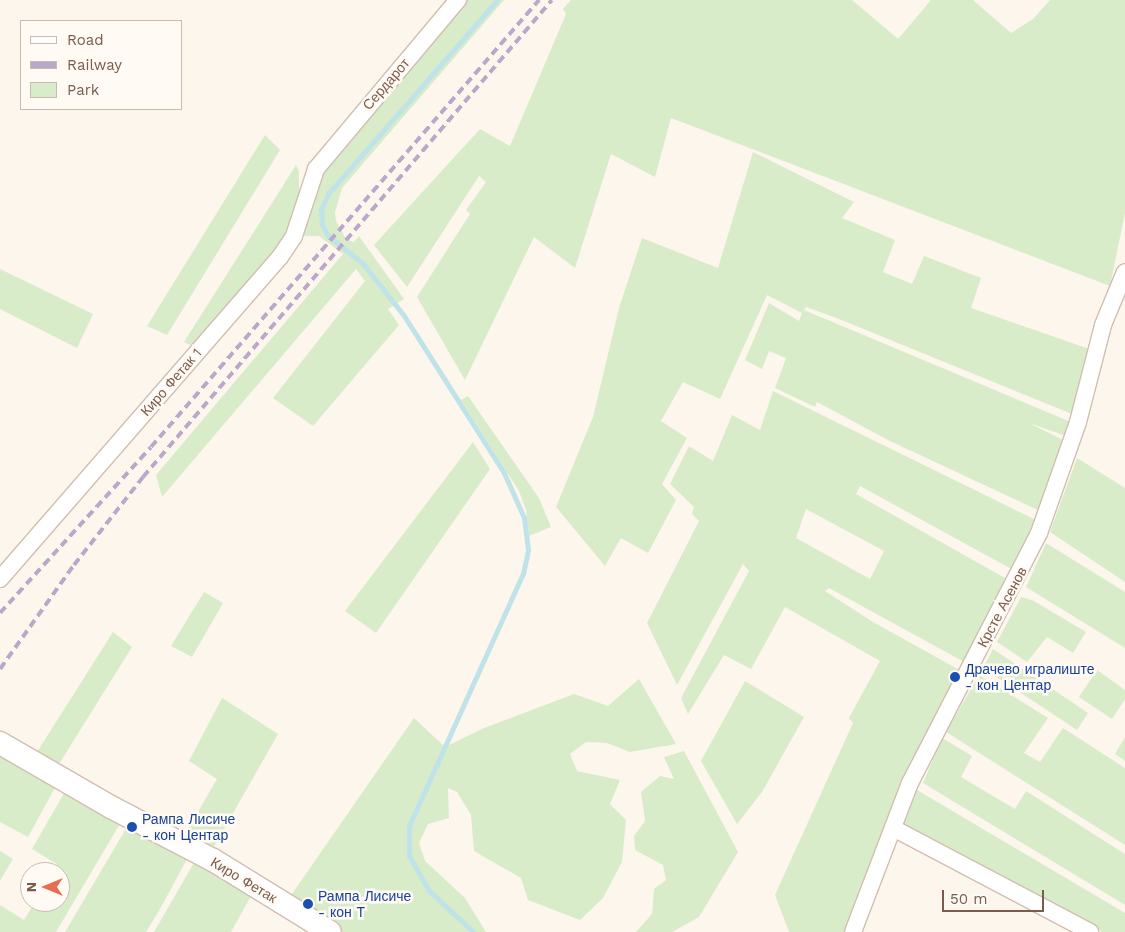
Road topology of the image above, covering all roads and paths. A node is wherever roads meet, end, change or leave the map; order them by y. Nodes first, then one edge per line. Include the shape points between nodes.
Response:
1 (458, 0) edge
2 (316, 170) joint
3 (1125, 272) edge
4 (0, 579) edge
5 (0, 743) edge
6 (893, 828) junction
7 (330, 932) edge
8 (853, 932) edge
9 (1090, 932) edge

1 - 2 street, Сердарот
2 - 4 street, Киро Фетак 1 via 294,236 280,257
3 - 6 street, Крсте Асенов via 1103,325 1078,422 1039,533 923,757
5 - 7 main road, Киро Фетак via 111,807 213,860
6 - 8 street, Крсте Асенов
6 - 9 street

